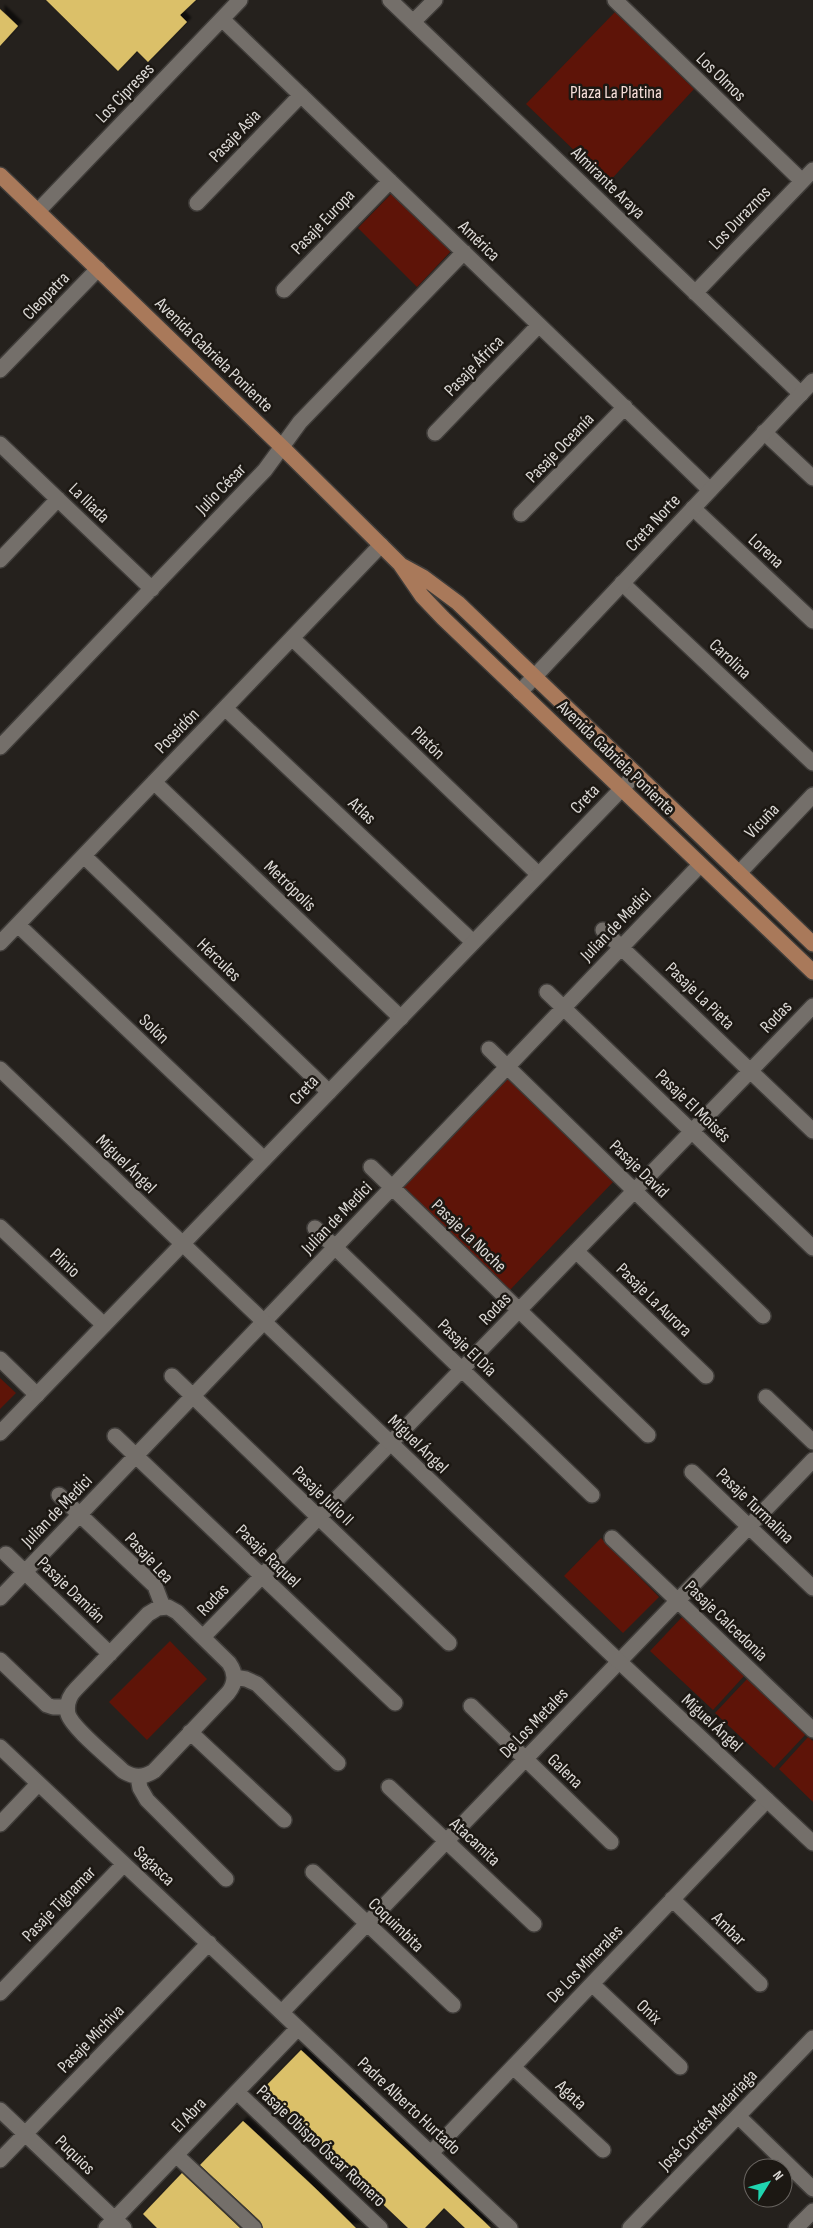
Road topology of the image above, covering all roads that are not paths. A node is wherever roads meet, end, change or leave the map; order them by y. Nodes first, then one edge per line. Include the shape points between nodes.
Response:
1 (240, 0) edge
2 (390, 0) edge
3 (435, 0) edge
4 (615, 0) edge
5 (222, 19) junction
6 (413, 22) junction
7 (301, 94) junction
8 (813, 170) edge
9 (0, 175) edge
10 (390, 181) junction
11 (802, 181) junction
12 (197, 203) dead end
13 (38, 211) junction
14 (464, 252) junction
15 (98, 269) junction
16 (284, 290) dead end
17 (695, 293) junction
18 (539, 325) junction
19 (0, 370) edge
20 (813, 381) edge
21 (800, 394) junction
22 (625, 407) junction
23 (764, 432) junction
24 (435, 433) dead end
25 (0, 444) edge
26 (282, 447) junction
27 (813, 478) edge
28 (710, 490) junction
29 (58, 499) junction
30 (693, 508) junction
31 (521, 514) dead end
32 (380, 545) junction
33 (0, 560) edge
34 (400, 564) junction
35 (622, 583) junction
36 (152, 589) junction
37 (813, 621) edge
38 (292, 638) junction
39 (535, 676) junction
40 (520, 692) junction
41 (225, 708) junction
42 (0, 747) edge
43 (813, 763) edge
44 (636, 774) junction
45 (154, 782) junction
46 (621, 788) junction
47 (813, 795) edge
48 (84, 856) junction
49 (700, 865) junction
50 (739, 873) junction
51 (538, 874) junction
52 (18, 925) junction
53 (604, 930) dead end
54 (473, 942) junction
55 (0, 943) edge
56 (813, 944) edge
57 (621, 947) junction
58 (813, 972) edge
59 (547, 992) dead end
60 (813, 1006) edge
61 (564, 1008) junction
62 (400, 1018) junction
63 (489, 1049) dead end
64 (507, 1067) junction
65 (0, 1069) edge
66 (750, 1071) junction
67 (329, 1092) junction
68 (692, 1131) junction
69 (813, 1131) edge
70 (264, 1160) junction
71 (371, 1167) dead end
72 (392, 1187) junction
73 (635, 1190) junction
74 (0, 1227) edge
75 (315, 1228) dead end
76 (182, 1244) junction
77 (335, 1247) junction
78 (813, 1248) edge
79 (576, 1251) junction
80 (519, 1310) junction
81 (764, 1316) dead end
82 (264, 1322) junction
83 (104, 1326) junction
84 (0, 1359) edge
85 (462, 1369) junction
86 (172, 1376) dead end
87 (706, 1376) dead end
88 (37, 1394) junction
89 (193, 1396) junction
90 (766, 1397) dead end
91 (0, 1433) edge
92 (648, 1435) dead end
93 (115, 1436) dead end
94 (813, 1442) edge
95 (391, 1443) junction
96 (136, 1456) junction
97 (813, 1460) edge
98 (692, 1472) dead end
99 (59, 1495) dead end
100 (592, 1495) dead end
101 (80, 1515) junction
102 (319, 1518) junction
103 (749, 1526) junction
104 (612, 1538) dead end
105 (6, 1554) dead end
106 (25, 1572) junction
107 (262, 1577) junction
108 (813, 1588) edge
109 (0, 1598) edge
110 (678, 1600) junction
111 (163, 1607) junction
112 (203, 1638) junction
113 (449, 1643) dead end
114 (110, 1654) junction
115 (0, 1660) edge
116 (619, 1661) junction
117 (234, 1677) junction
118 (395, 1703) dead end
119 (471, 1706) dead end
120 (67, 1707) junction
121 (813, 1730) edge
122 (190, 1732) junction
123 (0, 1747) edge
124 (525, 1759) junction
125 (338, 1763) dead end
126 (138, 1777) junction
127 (38, 1784) junction
128 (389, 1787) dead end
129 (767, 1800) junction
130 (284, 1820) dead end
131 (0, 1824) edge
132 (446, 1841) junction
133 (611, 1842) dead end
134 (813, 1843) edge
135 (124, 1864) junction
136 (313, 1872) dead end
137 (226, 1879) dead end
138 (672, 1899) junction
139 (367, 1923) junction
140 (534, 1924) dead end
141 (209, 1943) junction
142 (592, 1984) junction
143 (760, 1984) dead end
144 (0, 1992) edge
145 (453, 2005) dead end
146 (282, 2012) junction
147 (298, 2028) junction
148 (813, 2038) edge
149 (513, 2067) junction
150 (680, 2067) dead end
151 (236, 2092) junction
152 (0, 2110) edge
153 (738, 2116) junction
154 (25, 2134) junction
155 (603, 2150) dead end
156 (431, 2154) junction
157 (176, 2155) junction
158 (0, 2160) edge
159 (813, 2189) edge
160 (813, 2211) edge
161 (115, 2225) edge
162 (254, 2228) edge
163 (380, 2228) edge
164 (510, 2228) edge
165 (630, 2228) edge
166 (796, 2228) edge

1 - 5 street, Los Cipreses
2 - 6 street, Almirante Araya
3 - 6 street
4 - 11 street, Los Olmos
5 - 7 street, América
5 - 13 street, Los Cipreses
6 - 17 street, Almirante Araya
7 - 10 street, América
7 - 12 street, Pasaje Asia
8 - 11 street, Los Duraznos
9 - 13 main road, Avenida Gabriela Poniente
10 - 14 street, América
10 - 16 street, Pasaje Europa
11 - 17 street, Los Duraznos
13 - 15 main road, Avenida Gabriela Poniente
14 - 18 street, América
14 - 26 street, Julio César via 300,422
15 - 19 street, Cleopatra
15 - 26 main road, Avenida Gabriela Poniente
17 - 21 street, Almirante Araya
18 - 22 street, América
18 - 24 street, Pasaje África
20 - 21 street, Creta Norte
21 - 23 street, Creta Norte
22 - 28 street, América
22 - 31 street, Pasaje Oceanía
23 - 27 street
23 - 28 street, Creta Norte
25 - 29 street, La Iliada
26 - 32 main road, Avenida Gabriela Poniente
26 - 36 street, Julio César via 265,470
28 - 30 street, Creta Norte
29 - 33 street
29 - 36 street, La Iliada
30 - 35 street, Creta Norte
30 - 37 street, Lorena
32 - 34 main road, Avenida Gabriela Poniente
32 - 38 street, Poseidón
34 - 39 main road, Avenida Gabriela Poniente via 441,590
34 - 40 main road, Avenida Gabriela Poniente via 432,607
35 - 39 street, Creta Norte
35 - 43 street, Carolina
36 - 42 street, Julio César
38 - 41 street, Poseidón
38 - 51 street, Platón
39 - 40 street, Creta Norte
39 - 44 main road, Avenida Gabriela Poniente
40 - 46 main road, Avenida Gabriela Poniente
41 - 45 street, Poseidón
41 - 54 street, Atlas
44 - 46 street, Creta
44 - 50 main road, Avenida Gabriela Poniente
45 - 48 street, Poseidón
45 - 62 street, Metrópolis
46 - 49 main road, Avenida Gabriela Poniente
46 - 51 street, Creta
47 - 50 street, Vicuña
48 - 52 street, Poseidón
48 - 67 street, Hércules
49 - 57 street, Julian de Medici
49 - 58 main road, Avenida Gabriela Poniente
50 - 56 main road, Avenida Gabriela Poniente
51 - 54 street, Creta
52 - 55 street, Poseidón
52 - 70 street, Solón
53 - 57 street, Pasaje La Pieta
54 - 62 street, Creta
57 - 61 street, Julian de Medici
57 - 66 street, Pasaje La Pieta
59 - 61 street, Pasaje El Moisés
60 - 66 street, Rodas
61 - 64 street, Julian de Medici
61 - 68 street, Pasaje El Moisés
62 - 67 street, Creta
63 - 64 street, Pasaje David
64 - 72 street, Julian de Medici
64 - 73 street, Pasaje David
65 - 76 street, Miguel Ángel
66 - 68 street, Rodas
66 - 69 street, Pasaje La Pieta
67 - 70 street, Creta
68 - 73 street, Rodas
68 - 78 street, Pasaje El Moisés
70 - 76 street, Creta
71 - 72 street, Pasaje La Noche
72 - 77 street, Julian de Medici
72 - 80 street, Pasaje La Noche
73 - 79 street, Rodas
73 - 81 street, Pasaje David
74 - 83 street, Plinio
75 - 77 street, Pasaje El Día
76 - 82 street, Miguel Ángel
76 - 83 street, Creta
77 - 82 street, Julian de Medici
77 - 85 street, Pasaje El Día
79 - 80 street, Rodas
79 - 87 street, Pasaje La Aurora
80 - 85 street, Rodas
80 - 92 street, Pasaje La Noche
82 - 89 street, Julian de Medici
82 - 95 street, Miguel Ángel
83 - 88 street, Creta
84 - 88 street
85 - 95 street, Rodas
85 - 100 street, Pasaje El Día
86 - 89 street, Pasaje Julio II
88 - 91 street, Creta
89 - 96 street, Julian de Medici
89 - 102 street, Pasaje Julio II
90 - 94 street
93 - 96 street, Pasaje Raquel
95 - 102 street, Rodas
95 - 116 street, Miguel Ángel
96 - 101 street, Julian de Medici
96 - 107 street, Pasaje Raquel
97 - 103 street, De Los Metales
98 - 103 street, Pasaje Turmalina
99 - 101 street, Pasaje Lea
101 - 106 street, Julian de Medici
101 - 111 street, Pasaje Lea via 155,1586
102 - 107 street, Rodas
102 - 113 street, Pasaje Julio II
103 - 108 street, Pasaje Turmalina
103 - 110 street, De Los Metales
104 - 110 street, Pasaje Calcedonia
105 - 106 street, Pasaje Damián
106 - 109 street, Julian de Medici
106 - 114 street, Pasaje Damián
107 - 112 street, Rodas
107 - 118 street, Pasaje Raquel
110 - 116 street, De Los Metales
110 - 121 street, Pasaje Calcedonia
111 - 112 street, Pasaje Lea via 177,1612
111 - 114 street via 148,1614
112 - 117 street, Pasaje Lea via 229,1663
114 - 120 street via 71,1694
115 - 120 street via 47,1705
116 - 124 street, De Los Metales
116 - 129 street, Miguel Ángel
117 - 122 street via 228,1693
117 - 125 street via 257,1684
119 - 124 street, Galena
120 - 126 street via 74,1724 123,1771
122 - 126 street via 154,1770
122 - 130 street
123 - 127 street, Sagasca
124 - 132 street, De Los Metales
124 - 133 street, Galena
126 - 137 street via 147,1800
127 - 131 street
127 - 135 street, Sagasca
128 - 132 street, Atacamita
129 - 134 street, Miguel Ángel
129 - 138 street, De Los Minerales
132 - 139 street, De Los Metales
132 - 140 street, Atacamita
135 - 141 street, Sagasca
135 - 144 street, Pasaje Tignamar
136 - 139 street, Coquimbita
138 - 142 street, De Los Minerales
138 - 143 street, Ambar
139 - 145 street, Coquimbita
139 - 146 street, De Los Metales
141 - 146 street, Sagasca
141 - 154 street, Pasaje Michiva
142 - 149 street, De Los Minerales
142 - 150 street, Onix
146 - 147 street, Padre Alberto Hurtado
147 - 151 street, El Abra
147 - 156 street, Padre Alberto Hurtado
148 - 153 street, José Cortés Madariaga
149 - 155 street, Agata
149 - 156 street, De Los Minerales
151 - 157 street, El Abra
151 - 163 street, Pasaje Obispo Óscar Romero
152 - 154 street, Puquios
153 - 159 street
153 - 165 street, José Cortés Madariaga
154 - 158 street, Pasaje Michiva
154 - 161 street, Puquios
156 - 164 street, Padre Alberto Hurtado
157 - 161 street, El Abra
157 - 162 street
160 - 166 street

